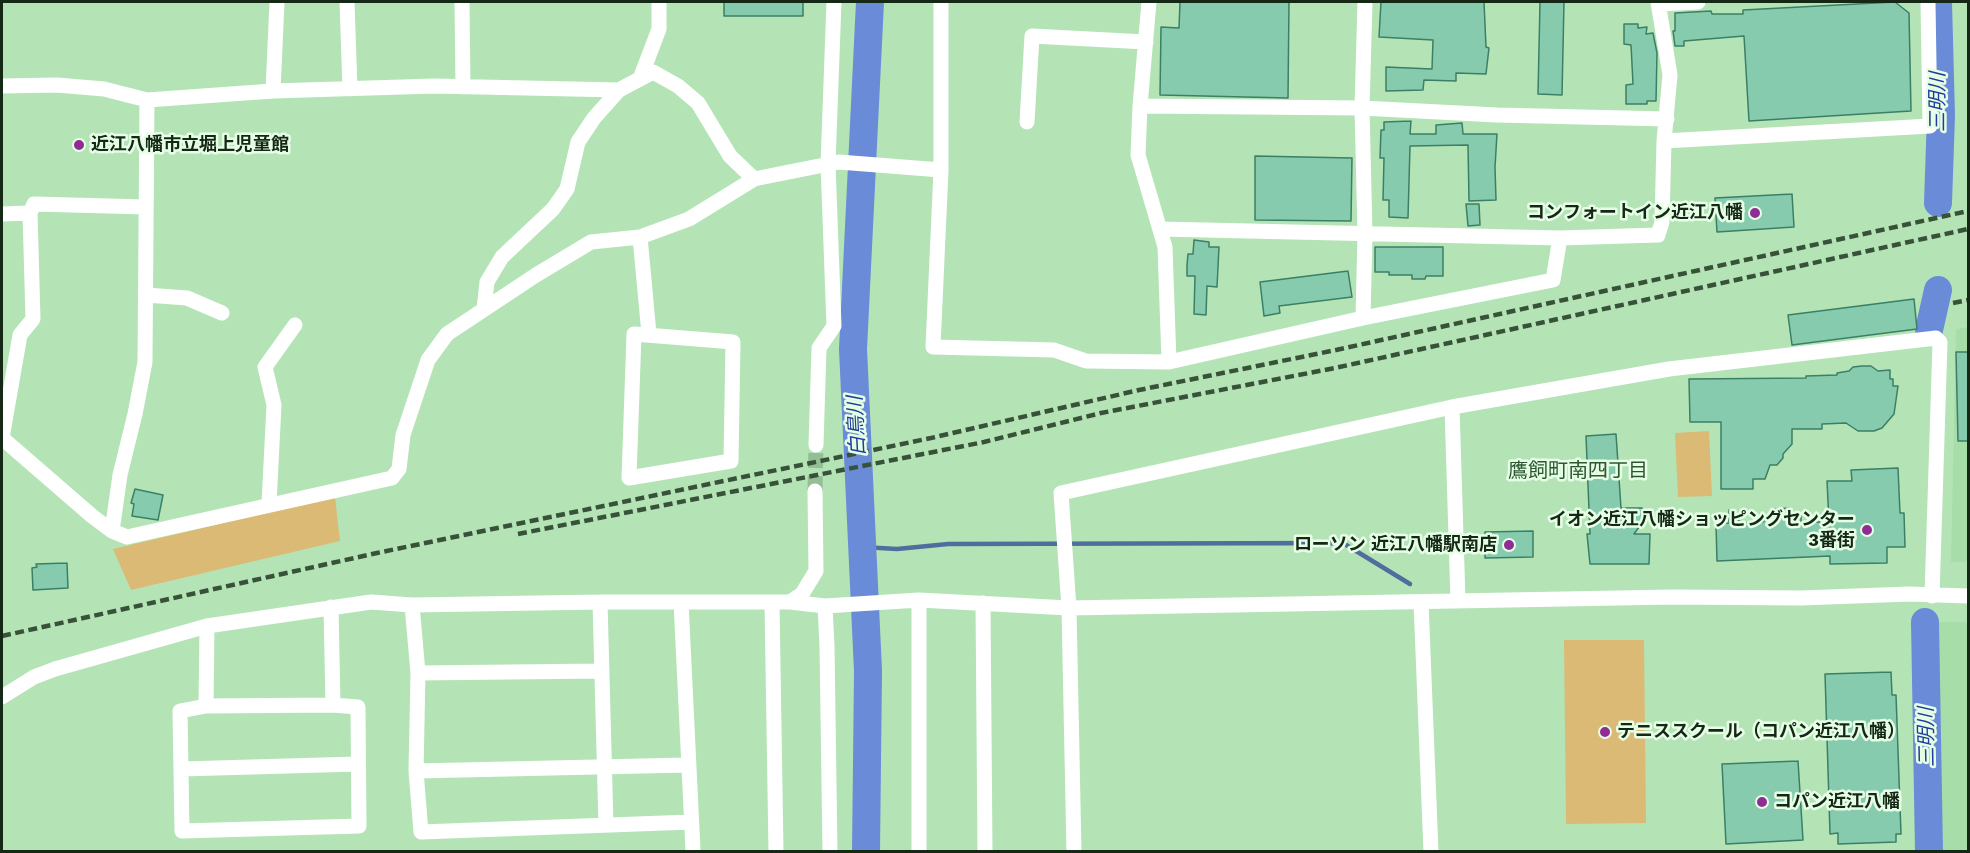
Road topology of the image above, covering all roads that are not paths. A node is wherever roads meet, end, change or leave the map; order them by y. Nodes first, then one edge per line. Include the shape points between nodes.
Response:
1 (277, 2) edge
2 (347, 2) edge
3 (462, 2) edge
4 (659, 2) edge
5 (834, 2) edge
6 (941, 2) edge
7 (1149, 2) edge
8 (1365, 2) edge
9 (1698, 2) edge
10 (1928, 2) edge
11 (1658, 3) edge
12 (1146, 42) junction
13 (640, 79) junction
14 (2, 86) edge
15 (463, 87) junction
16 (350, 89) junction
17 (619, 90) junction
18 (273, 91) junction
19 (147, 100) junction
20 (1140, 106) junction
21 (1362, 108) junction
22 (1667, 119) junction
23 (1027, 122) dead end
24 (1665, 141) junction
25 (834, 163) junction
26 (941, 170) junction
27 (754, 179) junction
28 (146, 207) junction
29 (30, 213) junction
30 (2, 214) edge
31 (1160, 229) junction
32 (1365, 234) junction
33 (639, 237) junction
34 (1560, 238) junction
35 (146, 296) junction
36 (484, 309) junction
37 (222, 313) dead end
38 (1363, 318) junction
39 (295, 325) dead end
40 (649, 334) junction
41 (1169, 362) junction
42 (1452, 407) junction
43 (2, 438) edge
44 (816, 445) tunnel mouth
45 (815, 492) tunnel mouth
46 (269, 504) junction
47 (112, 531) junction
48 (1932, 596) junction
49 (1968, 596) edge
50 (919, 600) junction
51 (1458, 601) junction
52 (600, 602) junction
53 (681, 602) junction
54 (790, 602) junction
55 (1421, 602) junction
56 (772, 603) junction
57 (983, 603) junction
58 (412, 605) junction
59 (825, 606) junction
60 (331, 607) junction
61 (1069, 608) junction
62 (207, 626) junction
63 (602, 671) junction
64 (418, 673) junction
65 (2, 697) edge
66 (333, 705) junction
67 (206, 706) junction
68 (358, 764) junction
69 (687, 765) junction
70 (604, 767) junction
71 (181, 769) junction
72 (416, 771) junction
73 (691, 822) junction
74 (606, 825) junction
75 (693, 850) edge
76 (776, 852) edge
77 (830, 852) edge
78 (919, 852) edge
79 (986, 852) edge
80 (1074, 852) edge
81 (1431, 852) edge

1 - 18 street
2 - 16 street
3 - 15 street
4 - 13 street via 659,29
5 - 25 street
6 - 26 street
7 - 12 street
8 - 21 street
9 - 11 street
10 - 24 street via 1930,126
11 - 22 street via 1670,75
12 - 20 street
12 - 23 street via 1032,36
13 - 17 street
13 - 27 street via 653,72 698,103 730,156
14 - 19 street via 104,89
15 - 16 street
15 - 17 street
16 - 18 street
17 - 36 street via 578,142 567,189 553,209 502,257 487,282
18 - 19 street
19 - 28 street
20 - 21 street
20 - 31 street via 1138,155
21 - 22 street
21 - 32 street
22 - 24 street
24 - 34 street via 1662,222 1658,235
25 - 26 street
25 - 27 street
25 - 44 street via 834,326 819,348
26 - 41 street via 933,346 1054,350 1086,361
27 - 33 street via 689,219
28 - 29 street via 34,204
28 - 35 street
29 - 30 street
29 - 43 street via 33,319 20,335
31 - 32 street
31 - 41 street via 1165,247
32 - 34 street
32 - 38 street
33 - 36 street via 591,242
33 - 40 street
34 - 38 street via 1553,280
35 - 37 street via 187,298
35 - 47 street via 145,362
36 - 46 street via 447,334 428,360 403,435 399,469 392,478
38 - 41 street
39 - 46 street via 265,367 274,405
40 - 40 street via 733,342 731,461 630,478 634,334
42 - 48 street via 1669,369 1936,338 1940,342
42 - 51 street
42 - 61 street via 1061,493
43 - 47 street
45 - 54 street via 816,571 802,594
46 - 47 street via 127,537
48 - 49 street
48 - 51 street
50 - 57 street
50 - 59 street
50 - 78 street
51 - 55 street
52 - 53 street
52 - 58 street
52 - 63 street
53 - 56 street
53 - 69 street
54 - 56 street
54 - 59 street
55 - 61 street
55 - 81 street
56 - 76 street
57 - 61 street
57 - 79 street
58 - 60 street via 371,603
58 - 64 street
59 - 77 street
60 - 62 street
60 - 66 street
61 - 80 street
62 - 65 street via 34,676
62 - 67 street
63 - 64 street
63 - 70 street
64 - 72 street
66 - 67 street
66 - 68 street via 358,707
67 - 71 street via 180,711
68 - 71 street
68 - 71 street via 359,826 206,831 182,831
69 - 70 street
69 - 73 street
70 - 72 street
70 - 74 street
72 - 74 street via 421,832
73 - 74 street
73 - 75 street

